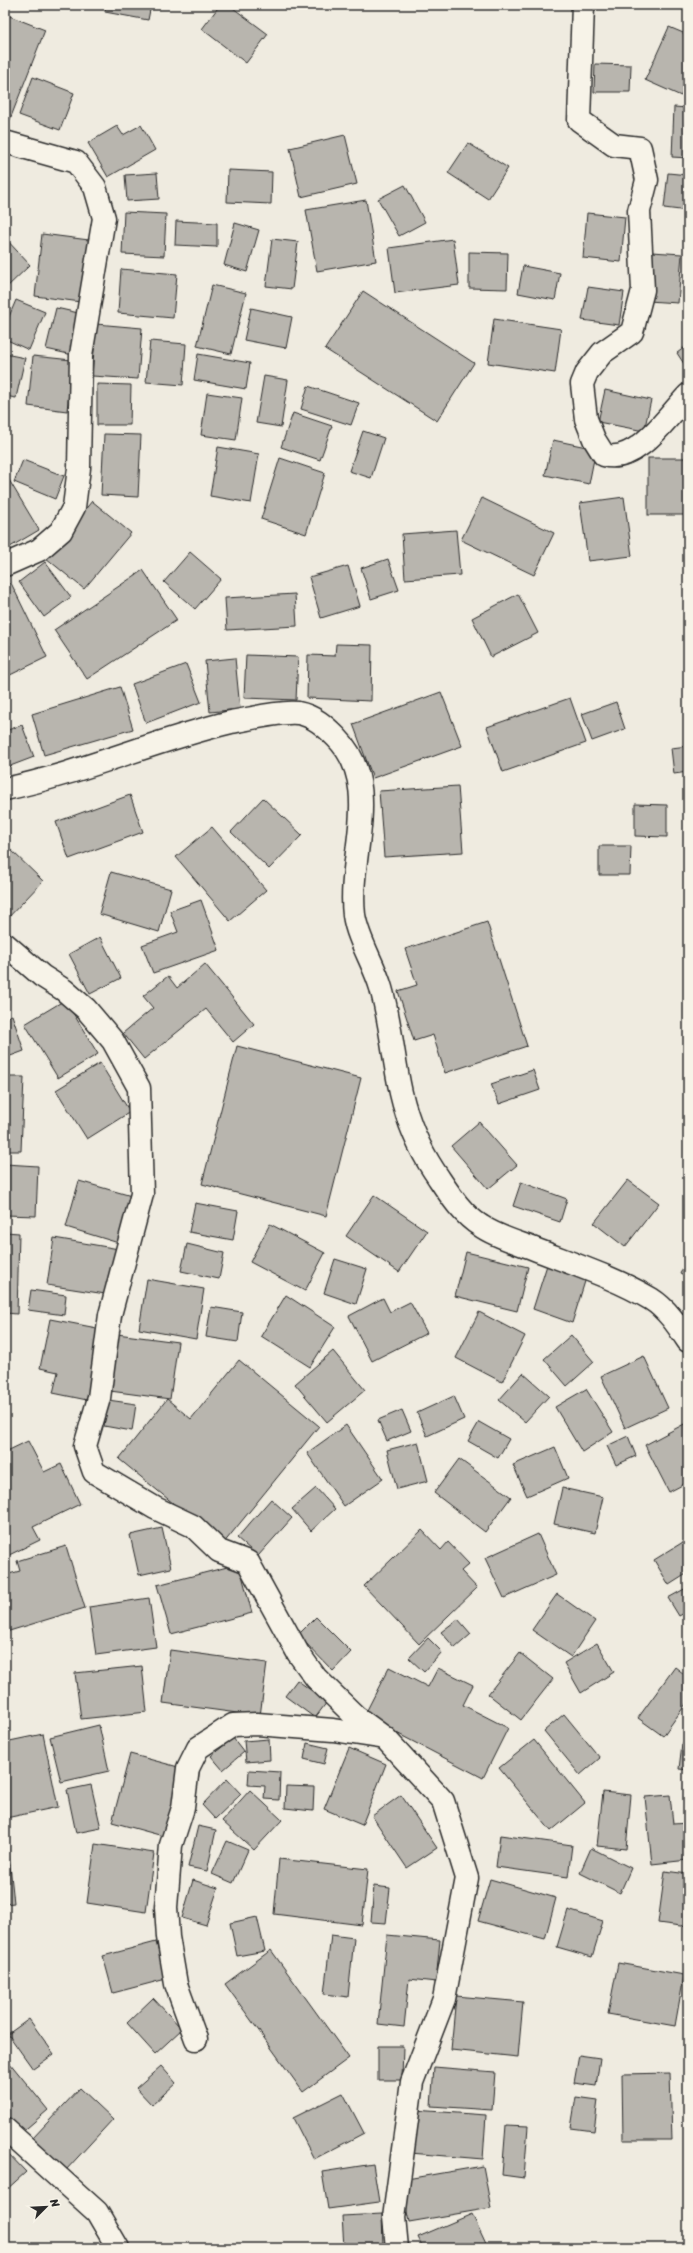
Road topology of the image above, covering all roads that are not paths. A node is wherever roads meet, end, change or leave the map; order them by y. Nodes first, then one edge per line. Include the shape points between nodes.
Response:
1 (583, 5) edge
2 (5, 142) edge
3 (688, 394) edge
4 (5, 565) edge
5 (5, 789) edge
6 (5, 944) edge
7 (688, 1341) edge
8 (385, 1738) junction
9 (196, 2039) dead end
10 (5, 2129) edge
11 (118, 2248) edge
12 (398, 2248) edge

1 - 3 street via 579,120 614,145 640,148 646,180 639,211 643,290 632,332 602,353 587,372 582,384 586,419 604,455 614,458 624,456 637,449
2 - 4 street via 76,162 95,187 104,218 81,355 79,468 74,507 61,531 39,550
5 - 7 street via 34,783 202,729 258,717 298,713 322,722 345,746 358,773 362,810 354,885 354,916 364,949 380,984 389,1018 401,1094 411,1126 431,1167 457,1204 480,1226 588,1270 653,1300 676,1322
6 - 8 street via 86,1009 113,1041 139,1088 142,1194 110,1315 99,1398 85,1446 94,1472 155,1508 193,1526 219,1551 248,1562 298,1653 316,1678 355,1716
8 - 9 street via 333,1730 257,1724 233,1725 198,1748 188,1768 183,1808 171,1845 166,1907 176,1984
8 - 12 street via 442,1801 467,1878 444,1999 412,2082 394,2217
10 - 11 street via 97,2212

